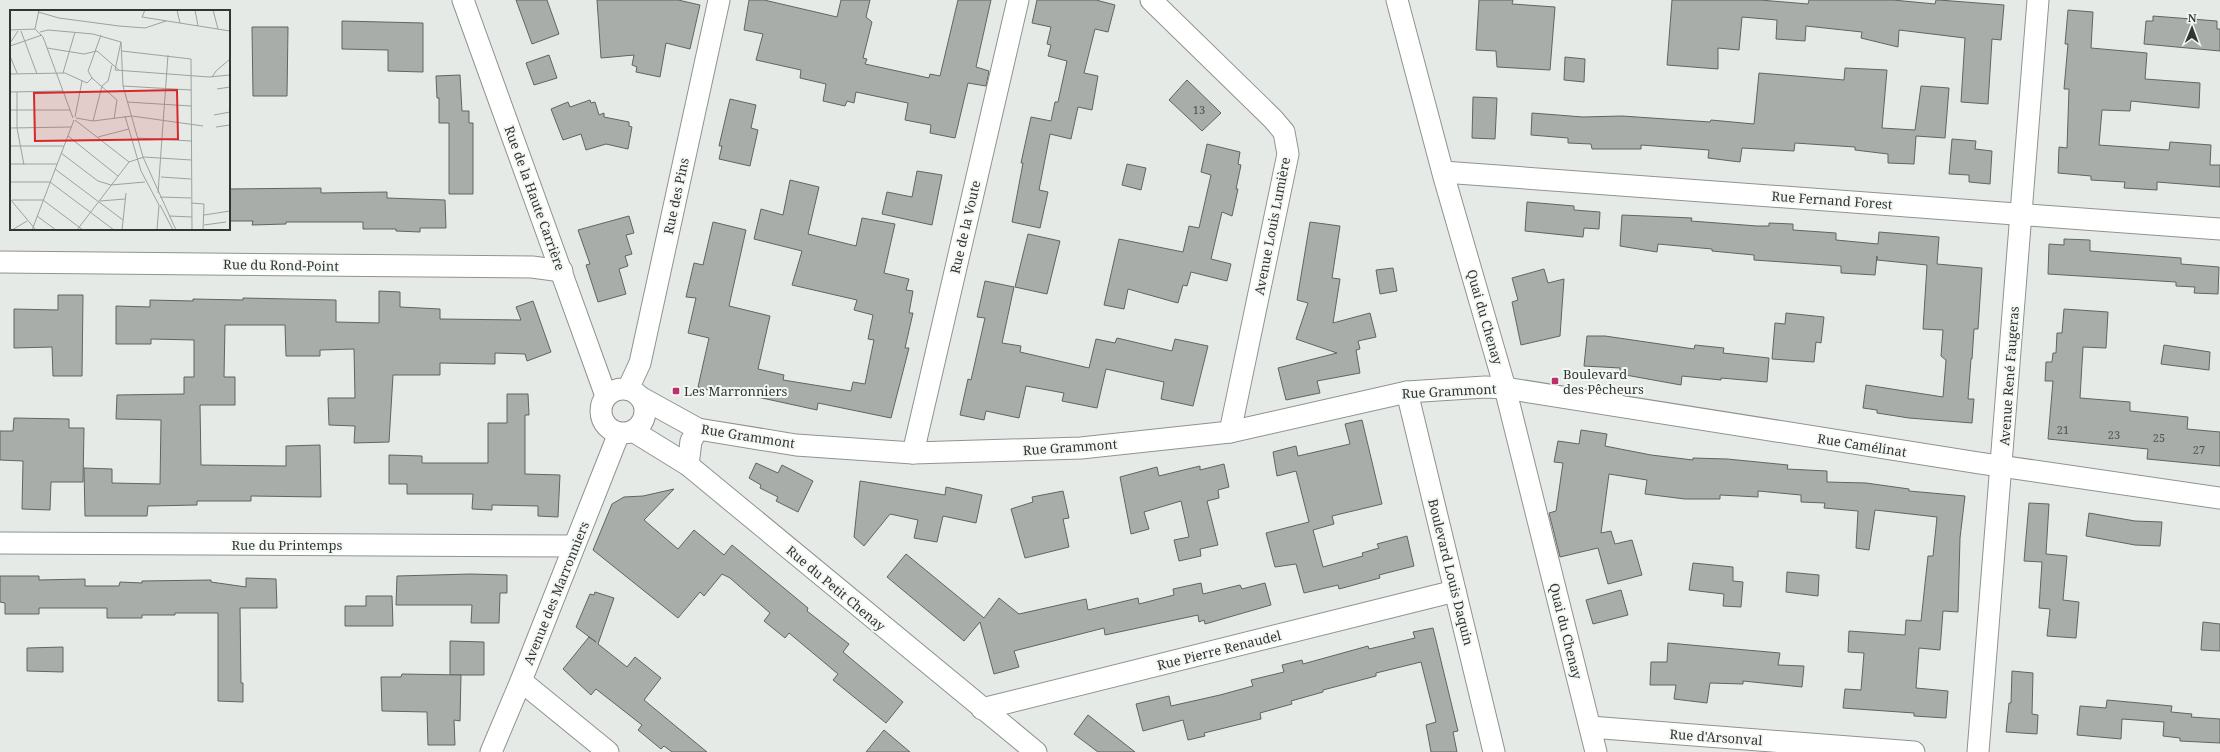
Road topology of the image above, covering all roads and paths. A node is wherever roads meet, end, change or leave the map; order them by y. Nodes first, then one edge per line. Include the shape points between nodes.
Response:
1 (463, 0) edge
2 (719, 0) edge
3 (1018, 0) edge
4 (1151, 0) edge
5 (1397, 0) edge
6 (2038, 0) edge
7 (1443, 172) junction
8 (2022, 214) junction
9 (2220, 229) edge
10 (0, 262) edge
11 (562, 271) junction
12 (1505, 388) junction
13 (1407, 392) junction
14 (634, 393) junction
15 (606, 396) junction
16 (698, 430) junction
17 (626, 432) junction
18 (1230, 432) junction
19 (912, 453) junction
20 (688, 465) junction
21 (2002, 466) junction
22 (2220, 498) edge
23 (0, 543) edge
24 (574, 546) junction
25 (1455, 591) junction
26 (521, 681) junction
27 (982, 709) junction
28 (1590, 727) junction
29 (490, 752) edge
30 (608, 752) edge
31 (1036, 752) edge
32 (1494, 752) edge
33 (1596, 752) edge
34 (1914, 752) edge
35 (1978, 752) edge

1 - 11 street, Rue de la Haute Carrière
2 - 14 street, Rue des Pins
3 - 19 street, Rue de la Voute
4 - 18 street, Avenue Louis Lumière via 1284,132 1288,154
5 - 7 street, Quai du Chenay
6 - 8 street, Avenue René Faugeras
7 - 8 street, Rue Fernand Forest
7 - 12 street, Quai du Chenay
8 - 9 street, Rue Fernand Forest
8 - 21 street, Avenue René Faugeras
10 - 11 street, Rue du Rond-Point via 532,267
11 - 15 street, Rue de la Haute Carrière
12 - 13 street, Rue Grammont
12 - 21 street, Rue Camélinat
12 - 28 street, Quai du Chenay
13 - 18 street, Rue Grammont
13 - 25 street, Boulevard Louis Daquin
14 - 15 street via 616,390
14 - 16 street, Rue Grammont
14 - 17 street via 645,409 645,416 643,422
15 - 17 street via 602,403 602,418 612,430
16 - 19 street, Rue Grammont via 796,445
16 - 20 street via 691,441
17 - 20 street, Rue du Petit Chenay
17 - 24 street, Avenue des Marronniers
18 - 19 street, Rue Grammont via 1081,448
20 - 27 street, Rue du Petit Chenay
21 - 22 street, Rue Camélinat
21 - 35 street, Avenue René Faugeras
23 - 24 street, Rue du Printemps
24 - 26 street, Avenue des Marronniers
25 - 27 street, Rue Pierre Renaudel
25 - 32 street, Boulevard Louis Daquin
26 - 29 street, Avenue des Marronniers
26 - 30 street
27 - 31 street, Rue du Petit Chenay
28 - 33 street, Quai du Chenay
28 - 34 street, Rue d'Arsonval

